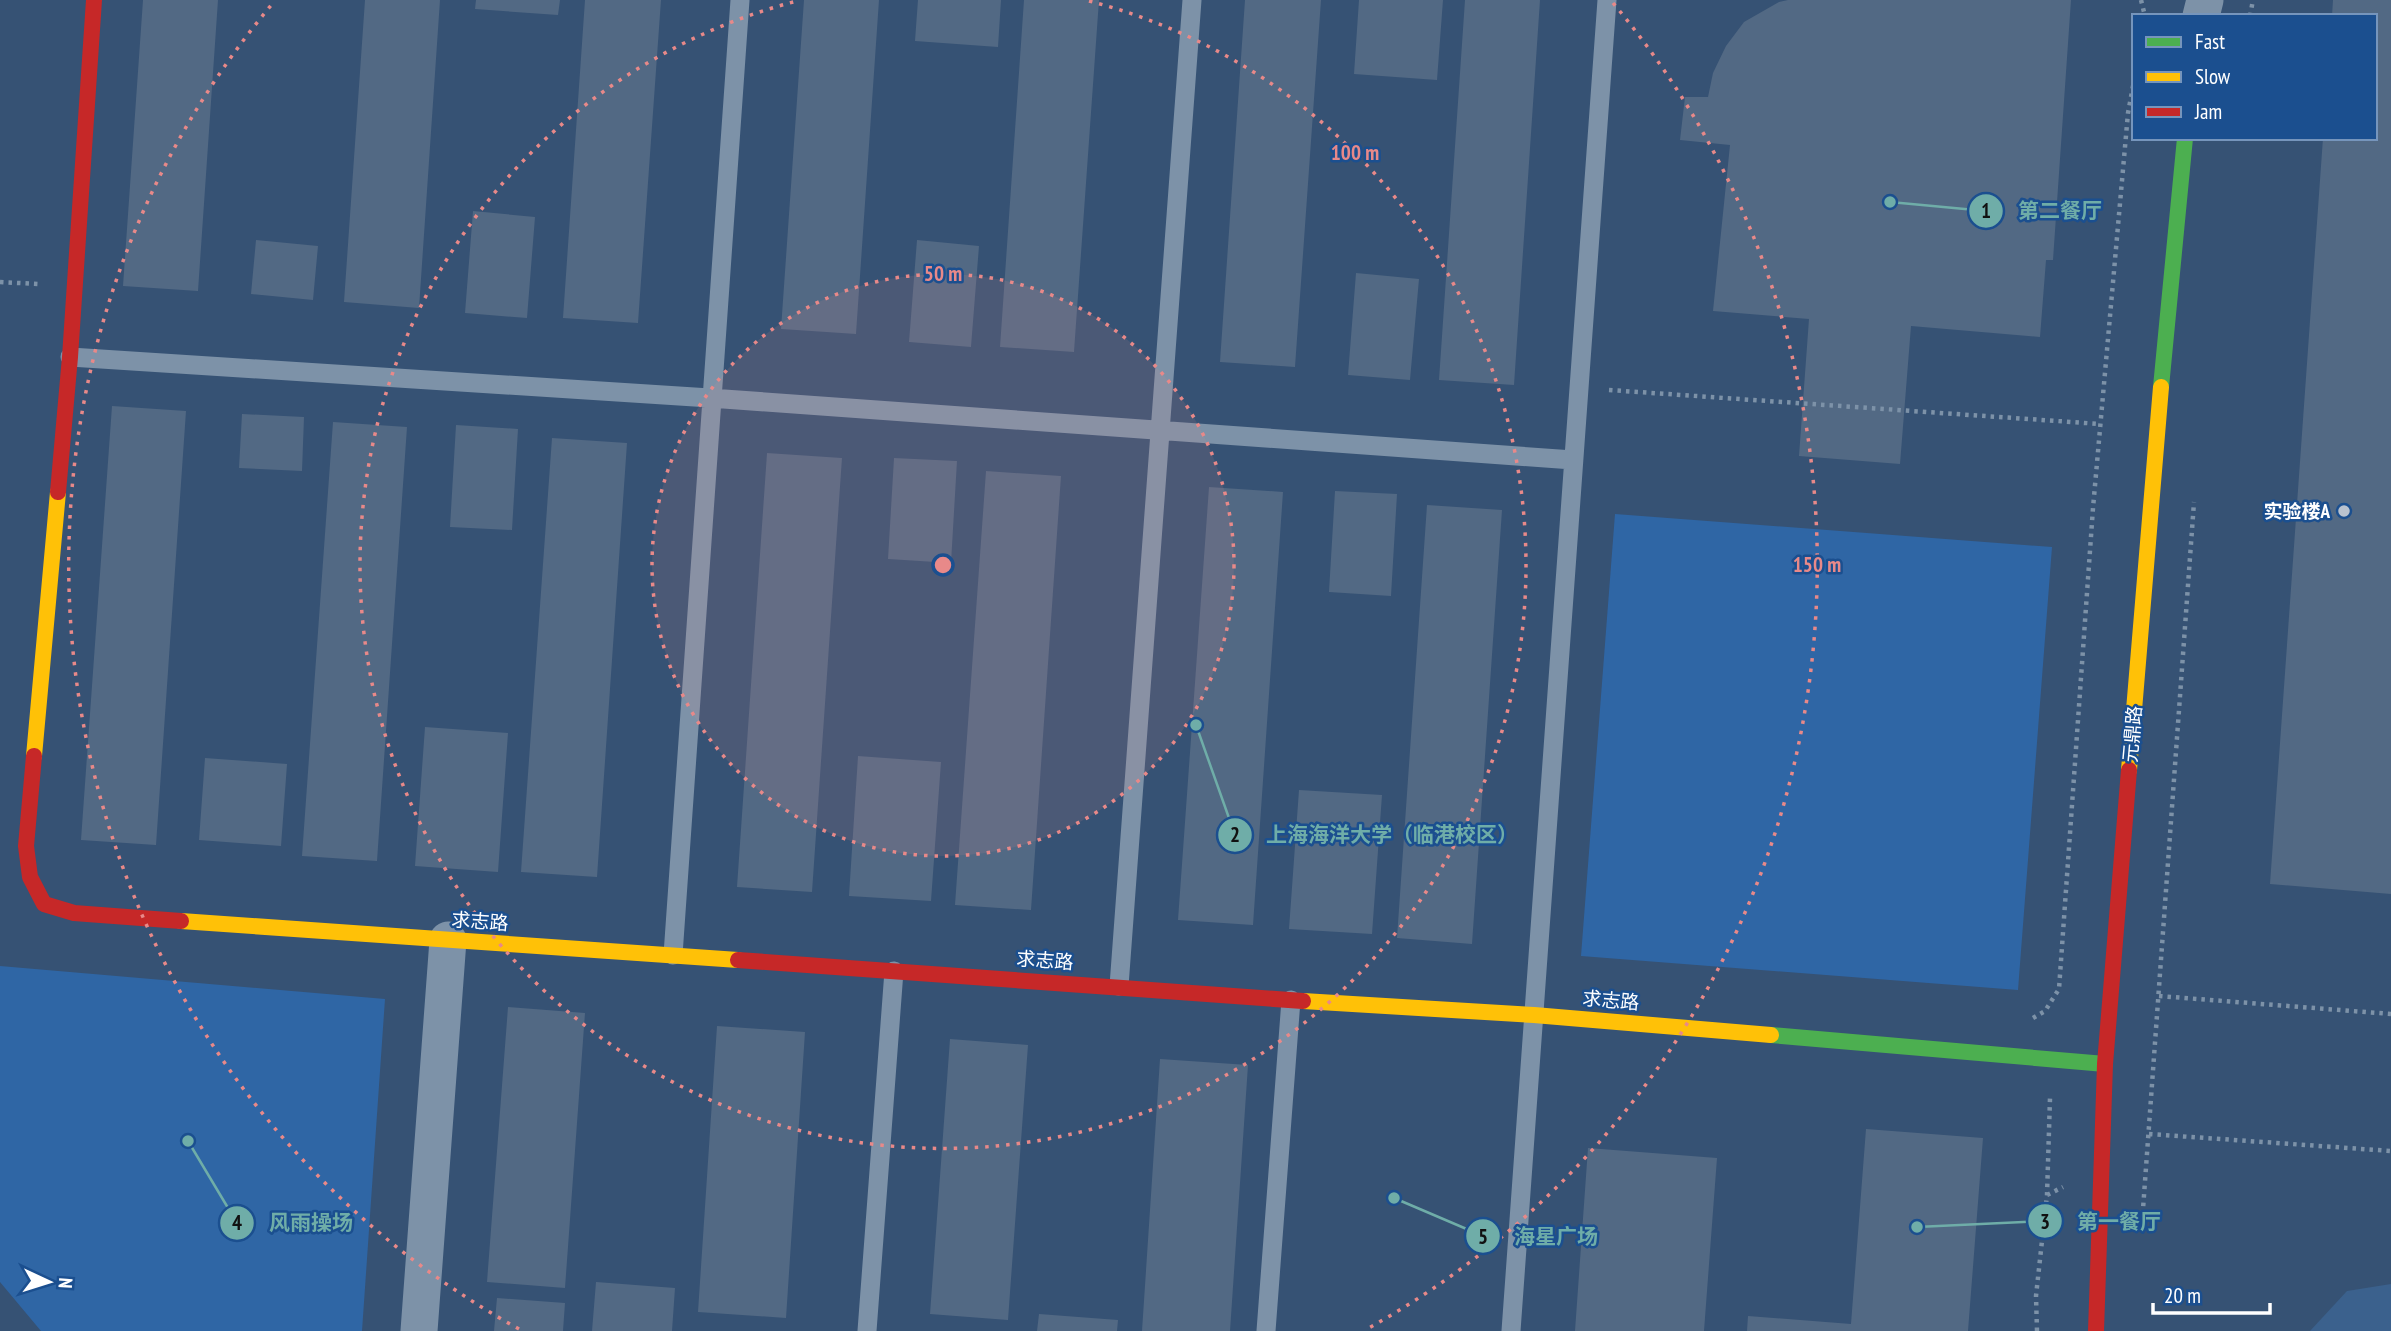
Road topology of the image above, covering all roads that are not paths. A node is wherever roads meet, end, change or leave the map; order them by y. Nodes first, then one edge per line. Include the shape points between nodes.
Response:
1 (94, 0) edge
2 (740, 0) edge
3 (1192, 0) edge
4 (1607, 0) edge
5 (2185, 140) edge
6 (70, 357) junction
7 (710, 398) junction
8 (1161, 429) junction
9 (1573, 460) junction
10 (448, 940) junction
11 (673, 955) junction
12 (894, 971) junction
13 (1119, 986) junction
14 (1290, 1000) junction
15 (1534, 1015) junction
16 (2105, 1064) junction
17 (419, 1331) edge
18 (867, 1331) edge
19 (1266, 1331) edge
20 (1511, 1331) edge
21 (2096, 1331) edge

1 - 6 street, 求志路
2 - 7 lane
3 - 8 lane
4 - 9 lane
5 - 16 street, 元鼎路
6 - 7 lane
6 - 10 street, 求志路 via 26,846 30,877 44,904 74,913
7 - 8 lane
7 - 11 lane
8 - 9 lane
8 - 13 lane
9 - 15 lane
10 - 11 street, 求志路
10 - 17 street
11 - 12 street, 求志路
12 - 13 street, 求志路
12 - 18 lane
13 - 14 street, 求志路
14 - 15 street, 求志路
14 - 19 lane
15 - 16 street, 求志路
15 - 20 lane
16 - 21 street, 元鼎路

